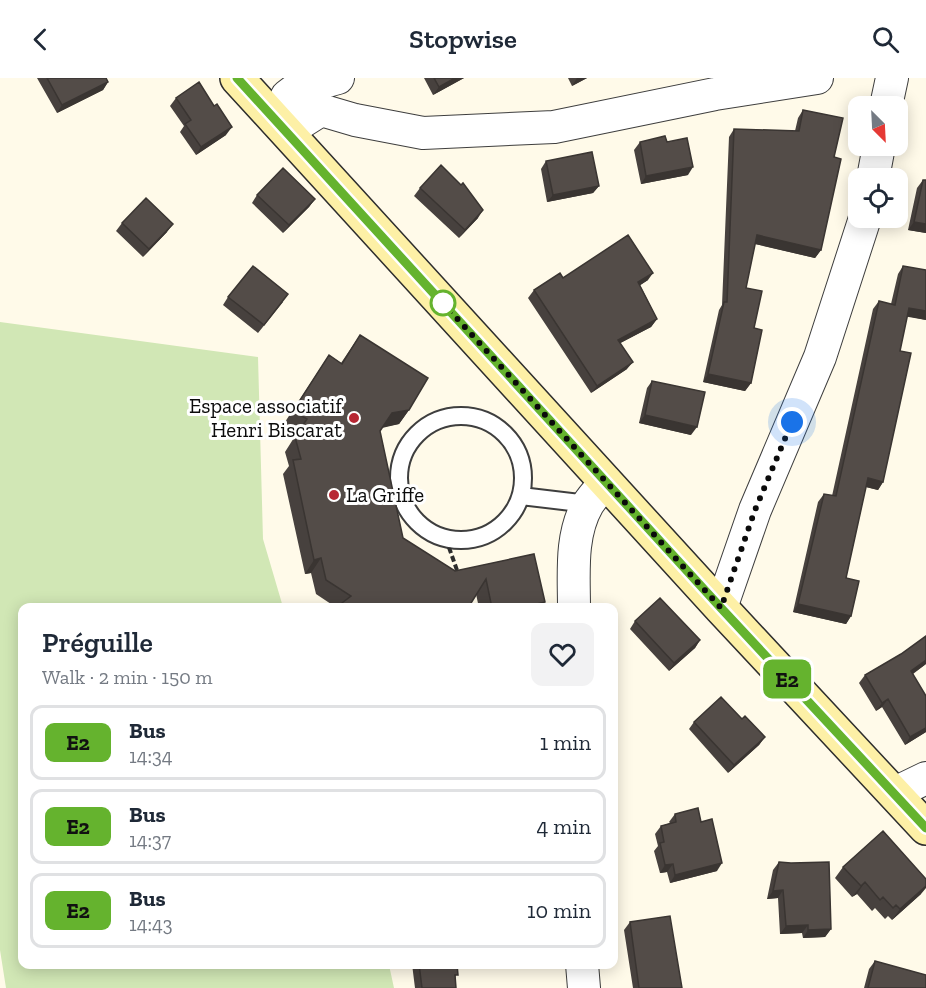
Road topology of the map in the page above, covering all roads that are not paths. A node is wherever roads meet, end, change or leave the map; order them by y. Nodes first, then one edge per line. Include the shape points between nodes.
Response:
1 (237, 78) edge
2 (817, 78) edge
3 (892, 78) edge
4 (336, 79) edge
5 (888, 96) edge
6 (321, 110) junction
7 (276, 121) junction
8 (862, 228) edge
9 (597, 493) junction
10 (521, 496) junction
11 (574, 603) edge
12 (721, 608) junction
13 (926, 778) edge
14 (895, 793) junction
15 (926, 828) edge
16 (582, 969) edge
17 (584, 988) edge

1 - 7 main road
2 - 6 street via 554,127 423,132
3 - 5 street
4 - 6 street
4 - 7 street via 286,96
6 - 7 street via 302,122
7 - 9 main road
8 - 12 street via 820,357 755,510
9 - 10 lane
9 - 11 street via 578,528
9 - 12 main road
10 - 10 lane via 510,516 491,532 468,540 446,539 415,521 405,507 398,479 404,451 415,435 433,422 454,416 472,416 489,422 504,432 516,449 522,467
12 - 14 main road
13 - 14 street
14 - 15 main road
16 - 17 street

